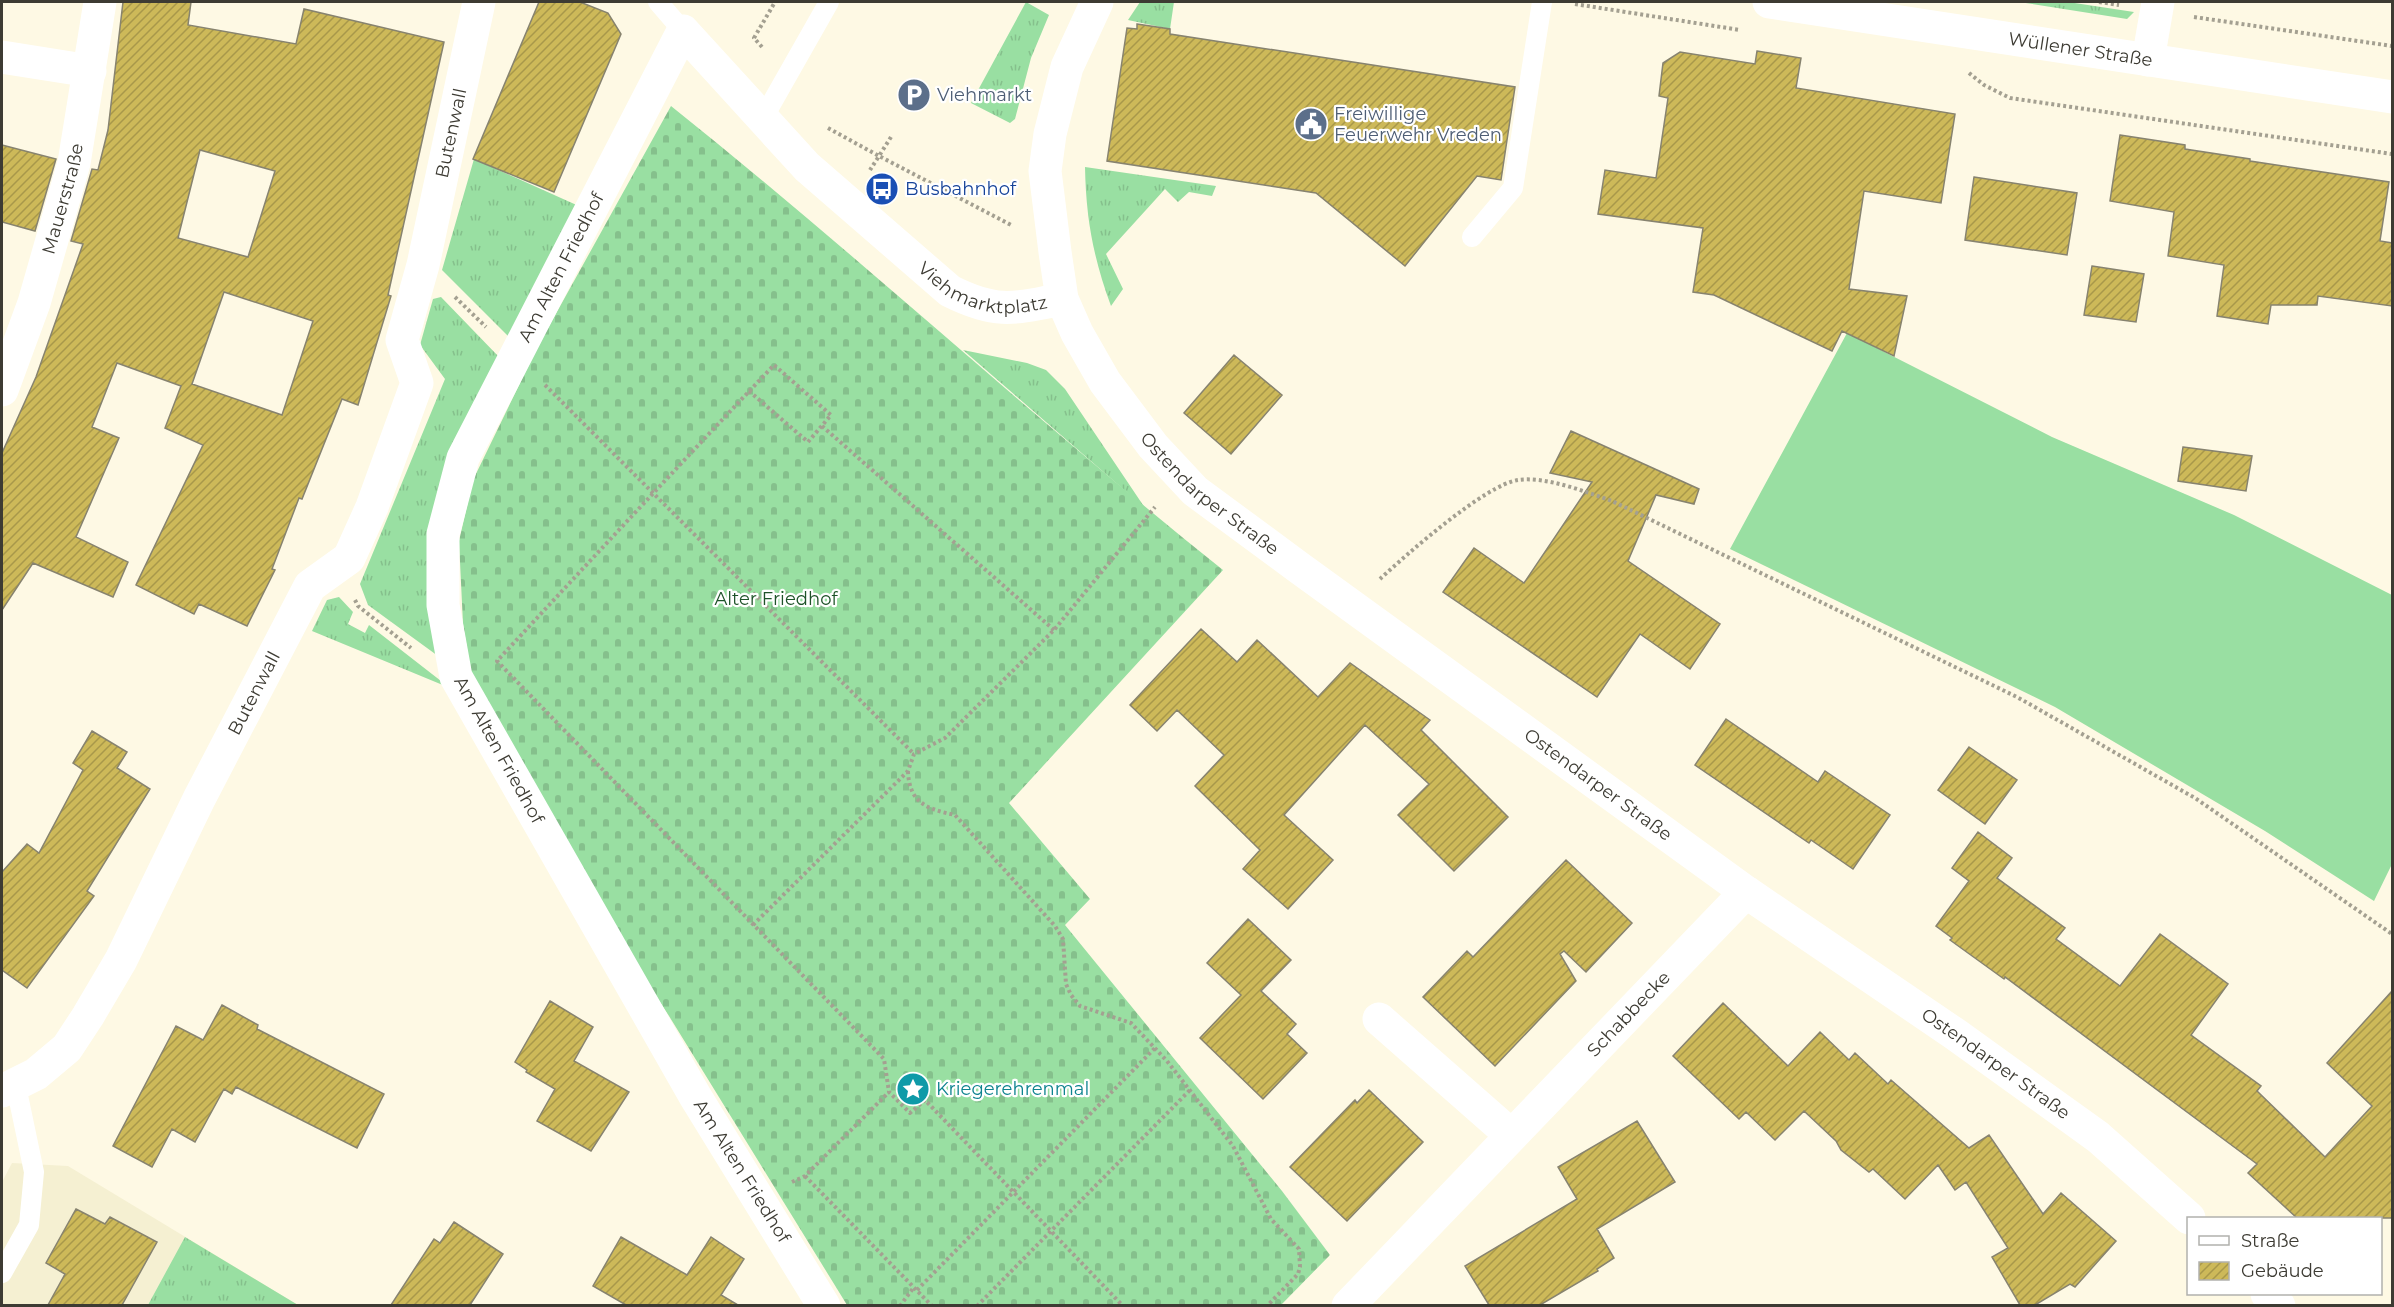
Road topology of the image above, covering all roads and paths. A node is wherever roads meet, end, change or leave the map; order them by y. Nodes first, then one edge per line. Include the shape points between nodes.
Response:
1 (100, 2) edge
2 (479, 2) edge
3 (658, 2) edge
4 (775, 2) edge
5 (829, 2) edge
6 (1097, 2) edge
7 (1542, 2) edge
8 (1769, 2) edge
9 (2099, 2) edge
10 (2157, 6) edge
11 (683, 31) junction
12 (2392, 46) edge
13 (762, 47) dead end
14 (2, 57) edge
15 (2148, 60) junction
16 (1961, 67) dead end
17 (90, 71) junction
18 (2392, 97) edge
19 (762, 120) junction
20 (827, 128) dead end
21 (891, 137) dead end
22 (2392, 154) edge
23 (879, 156) junction
24 (1014, 227) dead end
25 (1472, 237) dead end
26 (423, 265) junction
27 (1062, 299) junction
28 (516, 357) junction
29 (2, 390) edge
30 (749, 392) junction
31 (822, 426) junction
32 (653, 493) junction
33 (1160, 501) dead end
34 (340, 565) junction
35 (1350, 605) junction
36 (1054, 630) junction
37 (456, 677) junction
38 (914, 754) junction
39 (908, 771) junction
40 (1746, 892) junction
41 (753, 925) junction
42 (2392, 934) edge
43 (1379, 1019) dead end
44 (1155, 1048) junction
45 (9, 1089) edge
46 (1190, 1090) junction
47 (889, 1092) junction
48 (1511, 1135) junction
49 (804, 1176) junction
50 (1013, 1192) junction
51 (758, 1197) junction
52 (2188, 1217) edge
53 (1050, 1230) junction
54 (2, 1273) edge
55 (915, 1289) junction
56 (824, 1305) edge
57 (900, 1305) edge
58 (932, 1305) edge
59 (977, 1305) edge
60 (1123, 1305) edge
61 (1267, 1305) edge
62 (1348, 1305) edge

1 - 17 street, Mauerstraße
2 - 26 street, Butenwall
3 - 11 lane, Viehmarktplatz
4 - 13 path via 754,38
5 - 19 lane
6 - 27 street, Viehmarktplatz via 1067,67 1050,134 1047,162
7 - 25 lane via 1513,188
8 - 15 street, Wüllener Straße
9 - 10 path
10 - 12 path
10 - 15 street
11 - 19 street, Viehmarktplatz
11 - 28 street, Am Alten Friedhof
14 - 17 street
15 - 18 street, Wüllener Straße
16 - 22 path via 2010,98
17 - 29 street, Mauerstraße via 58,226
19 - 27 street, Viehmarktplatz via 807,167 950,291 974,303 1000,309
20 - 23 path
21 - 23 path
23 - 24 path
26 - 28 path
26 - 34 street, Butenwall via 402,340 417,383 372,507 350,558
27 - 35 street, Ostendarper Straße via 1105,382 1153,446 1195,491
28 - 32 path
28 - 37 street, Am Alten Friedhof via 463,458 443,534 443,605
30 - 31 path via 808,442
30 - 31 path via 774,365 831,415
30 - 32 path
31 - 36 path
32 - 38 path
32 - 41 path via 497,661
33 - 36 path
34 - 37 path via 358,606 432,664
34 - 45 street, Butenwall via 310,586 121,960 88,1016 67,1048 36,1074
35 - 40 street, Ostendarper Straße
35 - 42 path via 1481,497 1518,480 1565,485 1612,501 2017,697 2195,798
36 - 38 path via 945,738
37 - 51 street, Am Alten Friedhof via 695,1096
38 - 39 path
39 - 41 path
39 - 44 path via 908,784 915,797 931,810 955,815 1055,926 1064,939 1066,984 1080,1006 1131,1023
40 - 48 street, Schabbecke
40 - 52 street, Ostendarper Straße via 2098,1137
41 - 47 path via 884,1059
43 - 48 street
44 - 46 path
44 - 50 path
45 - 54 lane via 34,1172 29,1225
46 - 53 path
46 - 61 path via 1233,1146 1271,1219 1299,1249 1298,1274
47 - 49 path
47 - 50 path via 910,1113 925,1100
48 - 62 street, Schabbecke
49 - 51 path
49 - 55 path
50 - 53 path
50 - 55 path
51 - 56 street, Am Alten Friedhof
53 - 59 path
53 - 60 path
55 - 57 path
55 - 58 path

